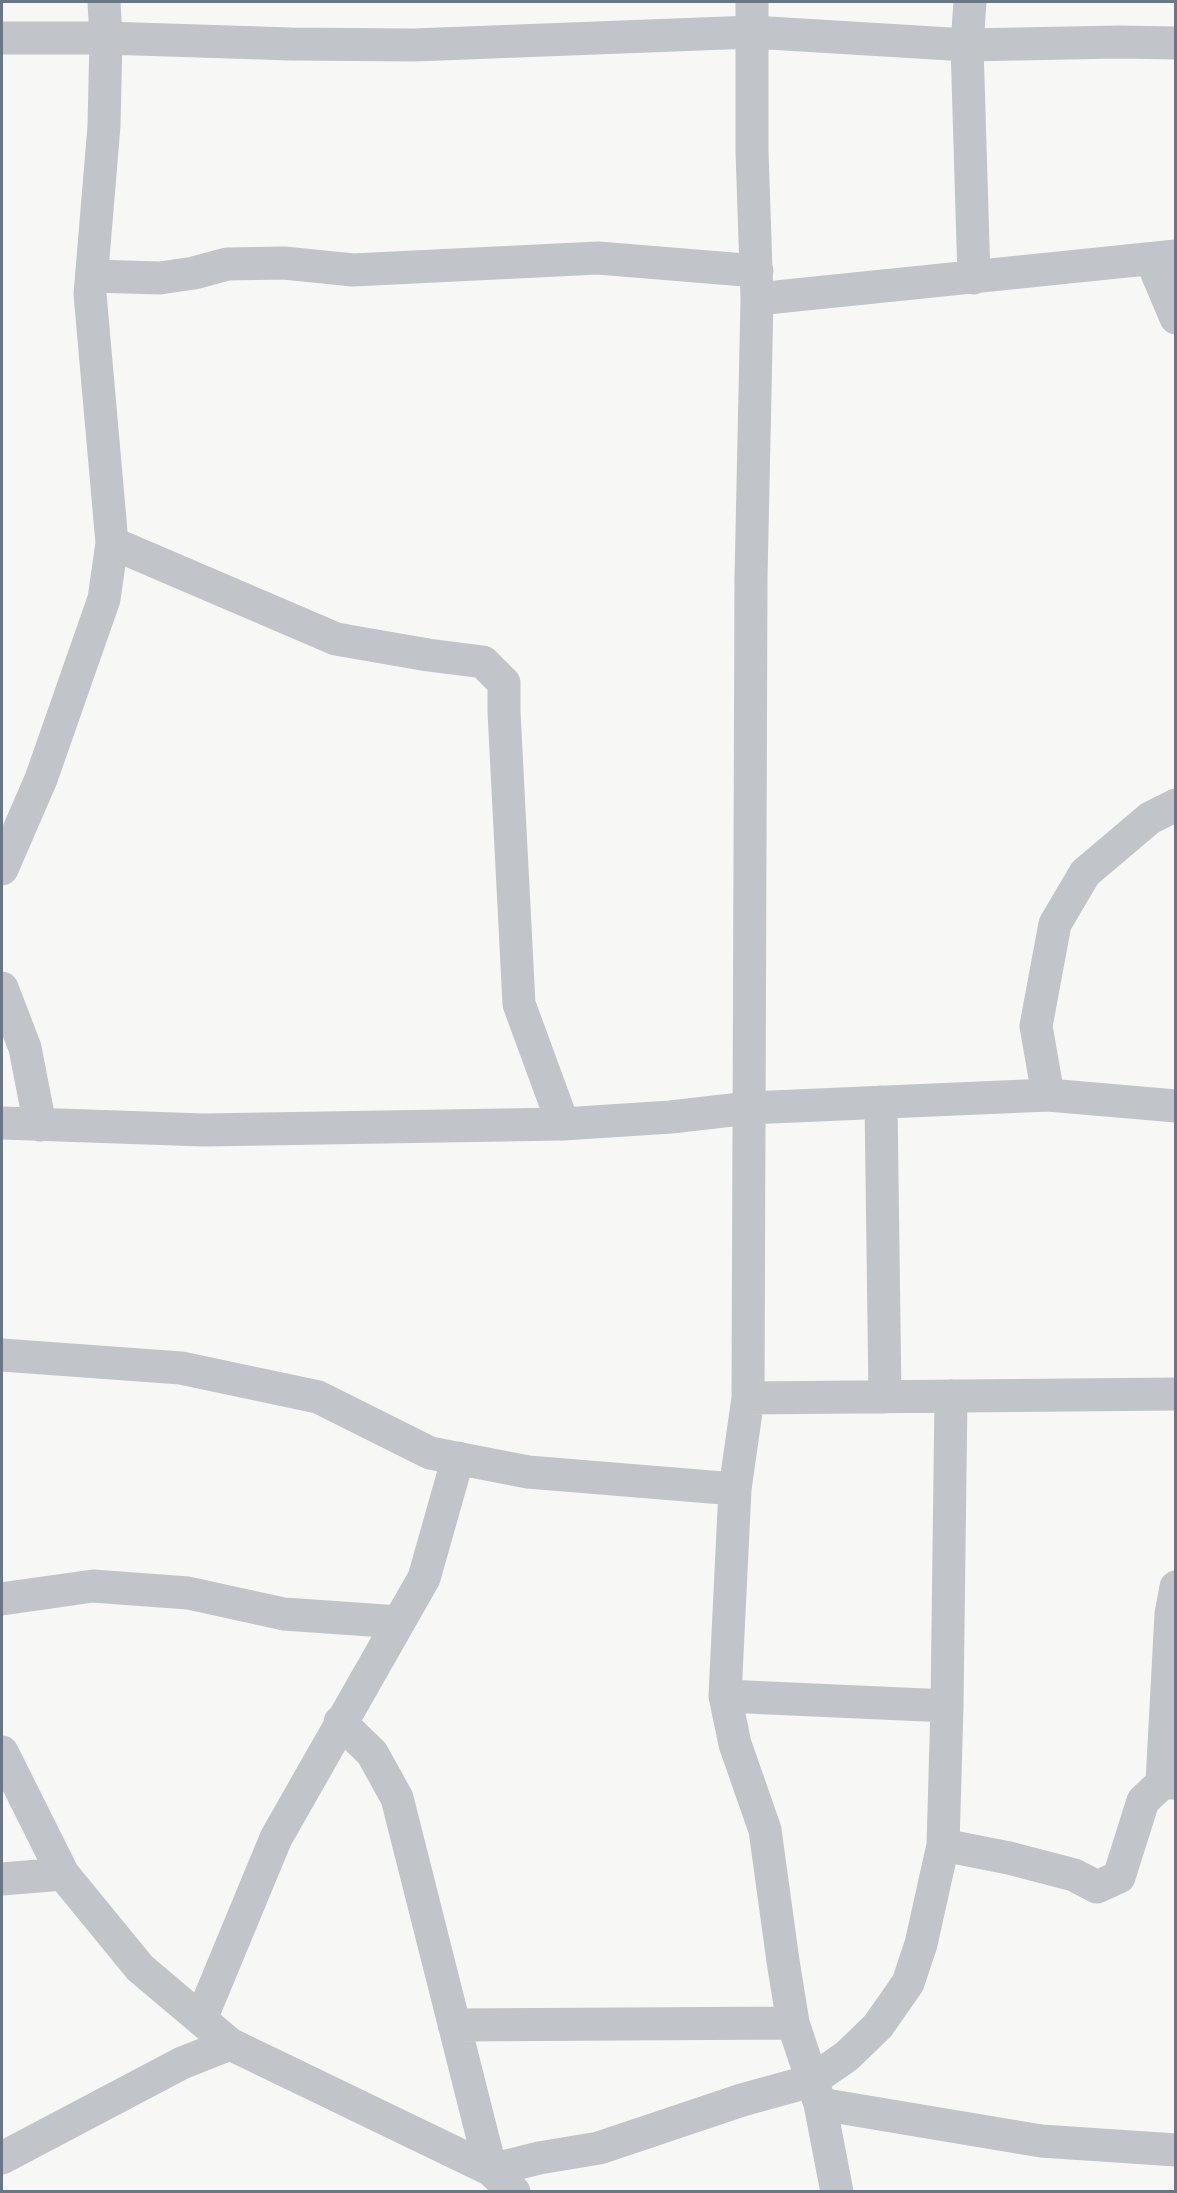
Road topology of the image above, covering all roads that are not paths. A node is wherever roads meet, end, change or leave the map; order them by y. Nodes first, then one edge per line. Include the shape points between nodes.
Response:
1 (104, 2) edge
2 (970, 2) edge
3 (752, 17) edge
4 (2, 38) edge
5 (106, 38) junction
6 (1176, 43) edge
7 (967, 45) junction
8 (1163, 257) edge
9 (92, 276) junction
10 (974, 278) junction
11 (757, 285) junction
12 (1176, 318) edge
13 (112, 543) junction
14 (1176, 805) edge
15 (2, 869) edge
16 (2, 988) edge
17 (1048, 1095) junction
18 (881, 1102) junction
19 (1176, 1107) edge
20 (749, 1108) junction
21 (2, 1123) edge
22 (563, 1124) junction
23 (40, 1125) junction
24 (2, 1355) edge
25 (1176, 1395) edge
26 (951, 1396) junction
27 (885, 1397) junction
28 (748, 1398) junction
29 (458, 1458) junction
30 (735, 1489) junction
31 (1176, 1587) edge
32 (2, 1599) edge
33 (399, 1622) junction
34 (725, 1696) junction
35 (947, 1706) junction
36 (340, 1722) junction
37 (2, 1752) edge
38 (1169, 1783) edge
39 (943, 1845) junction
40 (63, 1874) junction
41 (2, 1879) edge
42 (201, 2019) junction
43 (793, 2022) junction
44 (454, 2025) junction
45 (230, 2044) junction
46 (815, 2092) junction
47 (1176, 2150) edge
48 (2, 2158) edge
49 (502, 2181) edge
50 (837, 2192) edge

1 - 5 street
2 - 7 street
3 - 5 street via 414,45
3 - 7 street
3 - 11 street
4 - 5 street
5 - 9 street via 104,126
6 - 7 street
7 - 10 street
8 - 10 street
8 - 12 street
9 - 11 street via 160,278 227,264 284,263 353,270 598,258
9 - 13 street via 94,353
10 - 11 street
11 - 20 street via 751,578
13 - 15 street via 104,599 40,780
13 - 22 street via 336,639 483,662 504,683 519,1004
14 - 17 street via 1150,818 1085,873 1055,924 1036,1026
16 - 23 street via 25,1048
17 - 18 street
17 - 19 street
18 - 20 street
18 - 27 street
20 - 22 street
20 - 28 street
21 - 23 street
22 - 23 street via 204,1130
24 - 29 street via 181,1368 318,1397 430,1453
25 - 26 street
26 - 27 street
26 - 35 street
27 - 28 street
28 - 30 street
29 - 30 street via 528,1472
29 - 33 street via 424,1578
30 - 34 street
31 - 38 street via 1171,1614
32 - 33 street via 93,1586 188,1593 284,1614
33 - 36 street
34 - 35 street
34 - 43 street via 735,1744 765,1830
35 - 39 street
36 - 42 street via 276,1838
36 - 44 street via 372,1753 397,1797
37 - 40 street
38 - 39 street via 1143,1801 1119,1877 1097,1887 1074,1875 1031,1863
39 - 46 street via 921,1944 908,1983 878,2026
40 - 41 street
40 - 42 street via 140,1968
42 - 45 street
43 - 44 street
43 - 46 street
44 - 49 street
45 - 48 street via 182,2063
45 - 49 street
46 - 47 street via 1041,2141
46 - 49 street via 742,2100 599,2148 539,2158
46 - 50 street

